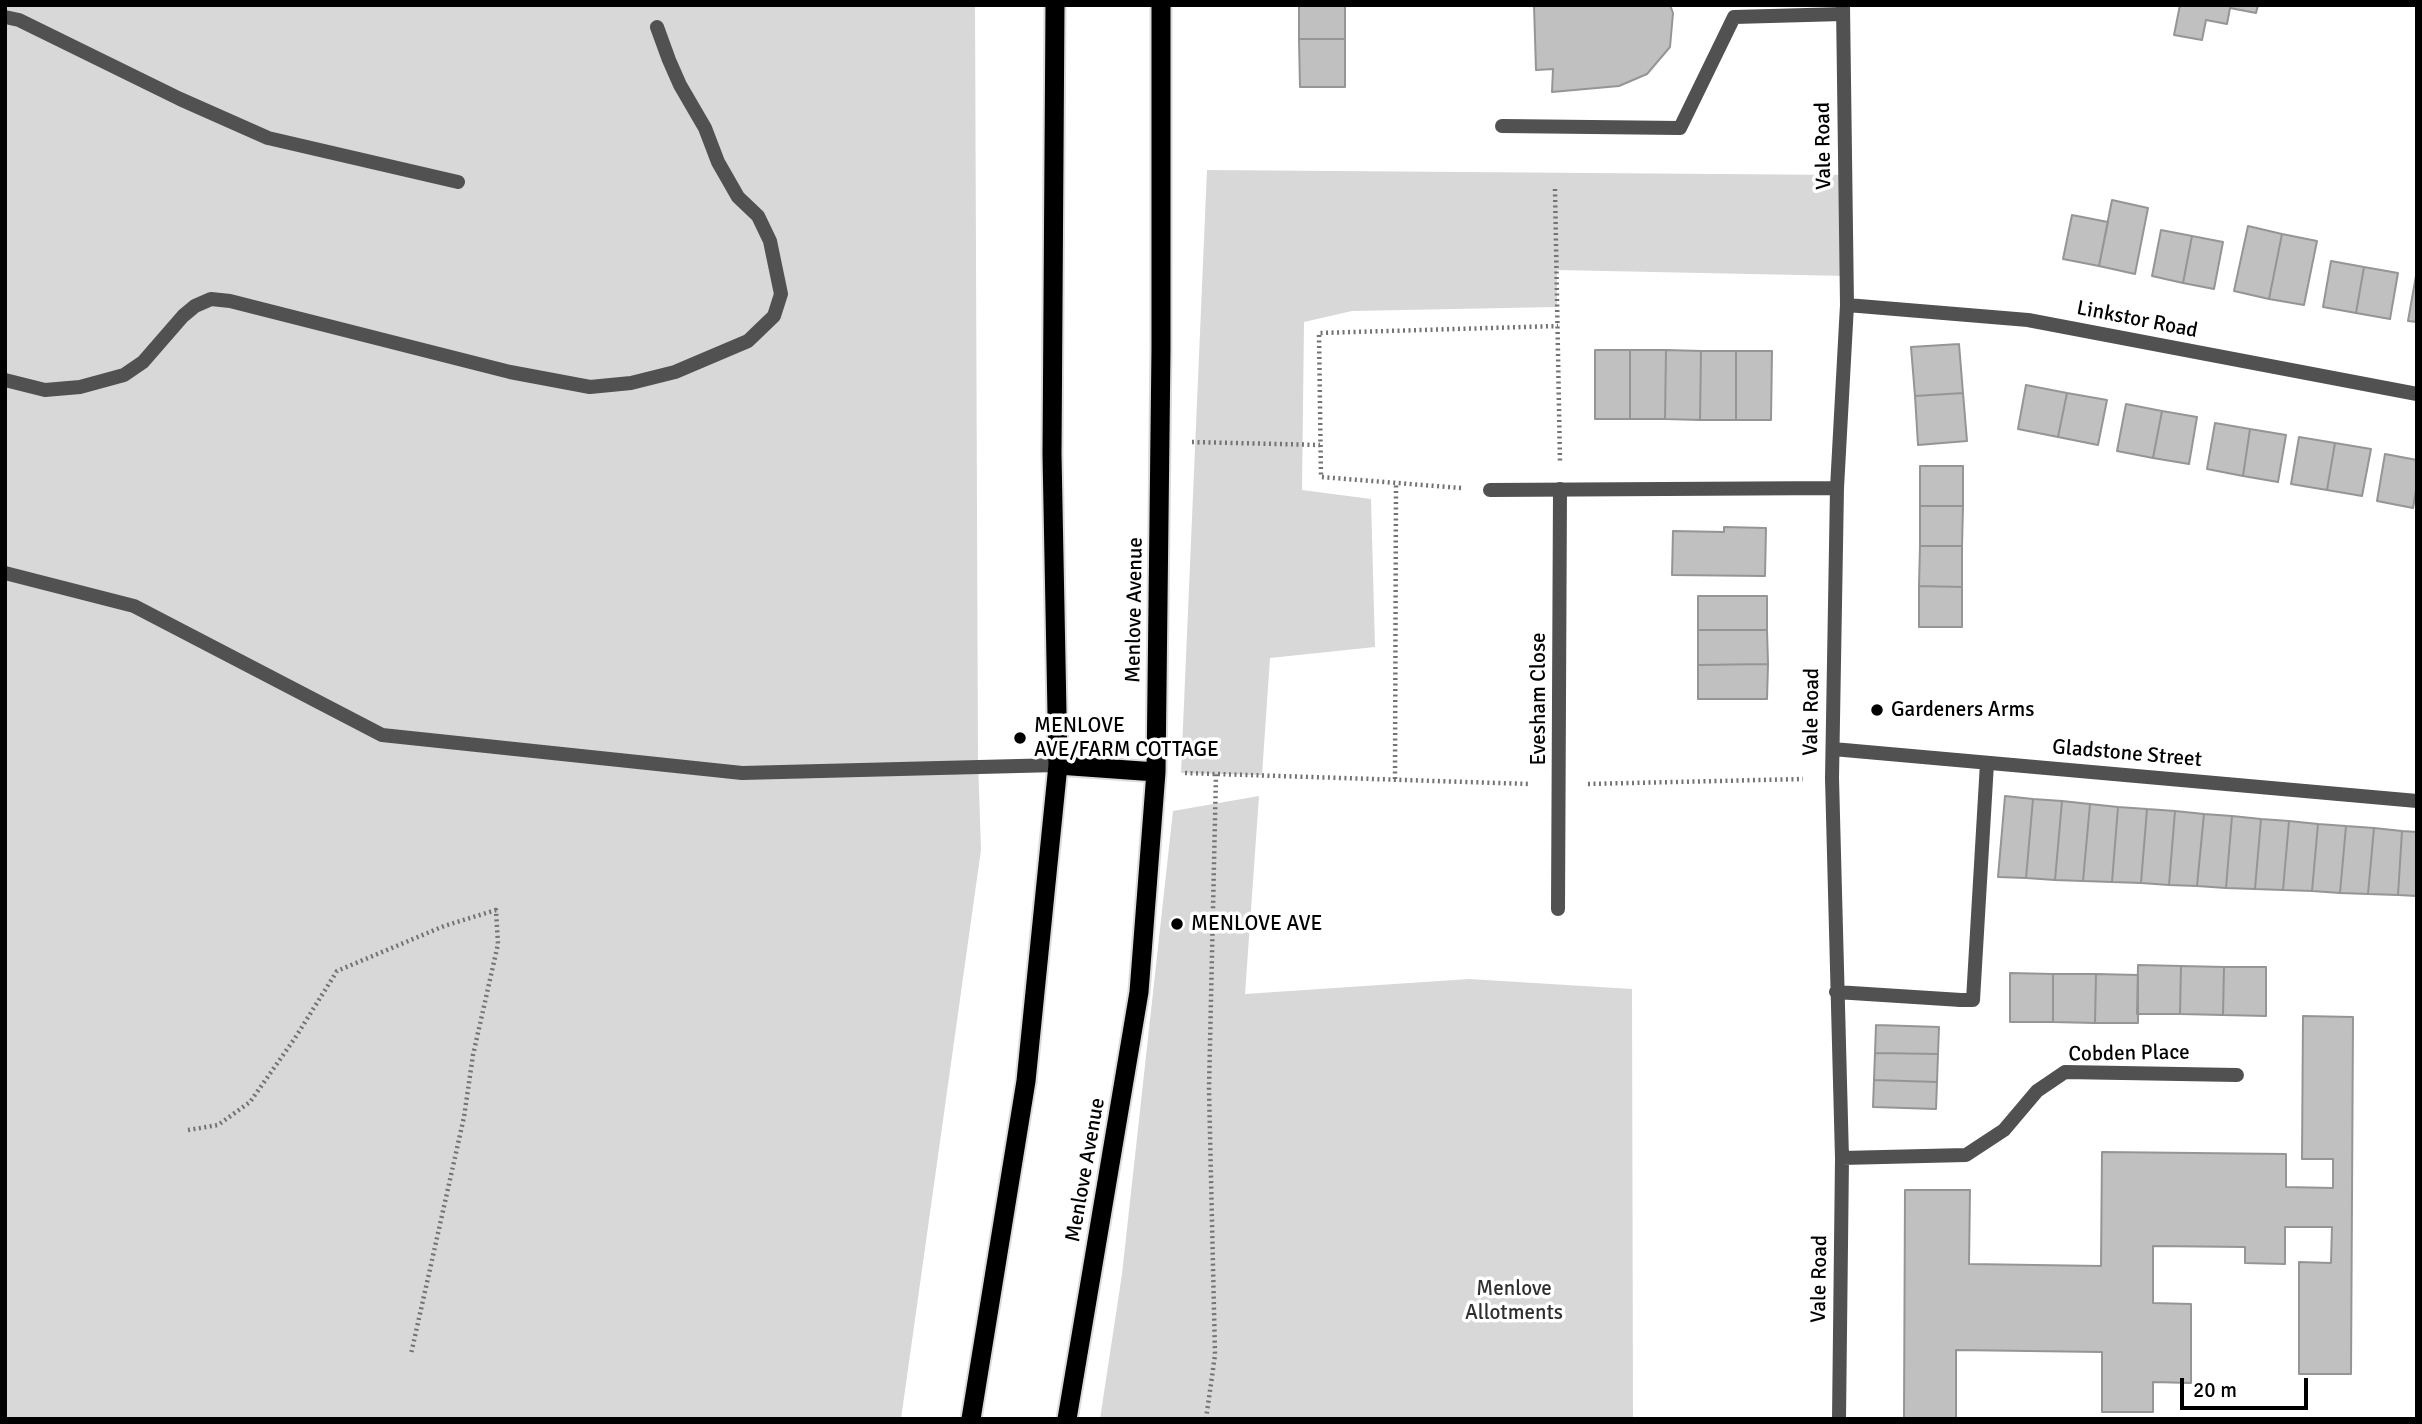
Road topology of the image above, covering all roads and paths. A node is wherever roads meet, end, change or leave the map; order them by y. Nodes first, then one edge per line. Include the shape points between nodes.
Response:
1 (1055, 5) edge
2 (1161, 5) edge
3 (1843, 9) edge
4 (5, 17) edge
5 (657, 27) dead end
6 (1502, 126) dead end
7 (458, 182) dead end
8 (1555, 189) dead end
9 (1847, 305) junction
10 (1558, 326) junction
11 (5, 380) edge
12 (2417, 394) edge
13 (1160, 442) junction
14 (1320, 445) junction
15 (1396, 483) junction
16 (1837, 488) junction
17 (1560, 489) junction
18 (1490, 490) joint
19 (5, 573) edge
20 (1833, 749) junction
21 (1987, 763) junction
22 (1058, 765) junction
23 (1156, 772) junction
24 (1216, 774) junction
25 (1832, 778) junction
26 (1395, 779) junction
27 (1560, 785) junction
28 (2417, 801) edge
29 (1558, 909) dead end
30 (1836, 992) junction
31 (2237, 1075) dead end
32 (188, 1130) dead end
33 (1842, 1158) junction
34 (411, 1354) dead end
35 (971, 1419) edge
36 (1067, 1419) edge
37 (1206, 1419) edge
38 (1839, 1419) edge

1 - 22 highway via 1052,454
2 - 13 highway, Menlove Avenue
3 - 6 street via 1734,17 1680,128
3 - 9 street, Vale Road
4 - 7 street via 268,138
5 - 11 street via 718,162 738,197 758,216 770,241 780,294 774,316 748,341 675,372 590,387 211,299 189,311 143,362 124,375 80,387 45,390
8 - 10 path
9 - 12 street, Linkstor Road via 2028,320
9 - 16 street, Vale Road
10 - 14 path via 1319,332
10 - 17 path
13 - 14 path
13 - 23 highway, Menlove Avenue
14 - 15 path via 1321,477
15 - 18 path
15 - 26 path
16 - 17 street
16 - 20 street, Vale Road
17 - 18 street
17 - 27 street, Evesham Close
19 - 22 street via 134,606 382,735 742,774
20 - 21 street, Gladstone Street
20 - 25 street, Vale Road
21 - 28 street, Gladstone Street
21 - 30 street via 1973,1000
22 - 23 highway
22 - 35 highway via 1026,1081
23 - 24 path
23 - 36 highway, Menlove Avenue via 1139,992
24 - 26 path
24 - 37 path via 1209,1089 1215,1355
25 - 27 path
25 - 30 street, Vale Road
26 - 27 path
27 - 29 street, Evesham Close
30 - 33 street, Vale Road
31 - 33 street, Cobden Place via 2065,1072 2037,1091 2004,1130 1966,1155
32 - 34 path via 218,1125 250,1102 337,971 444,926 496,910 498,944
33 - 38 street, Vale Road

